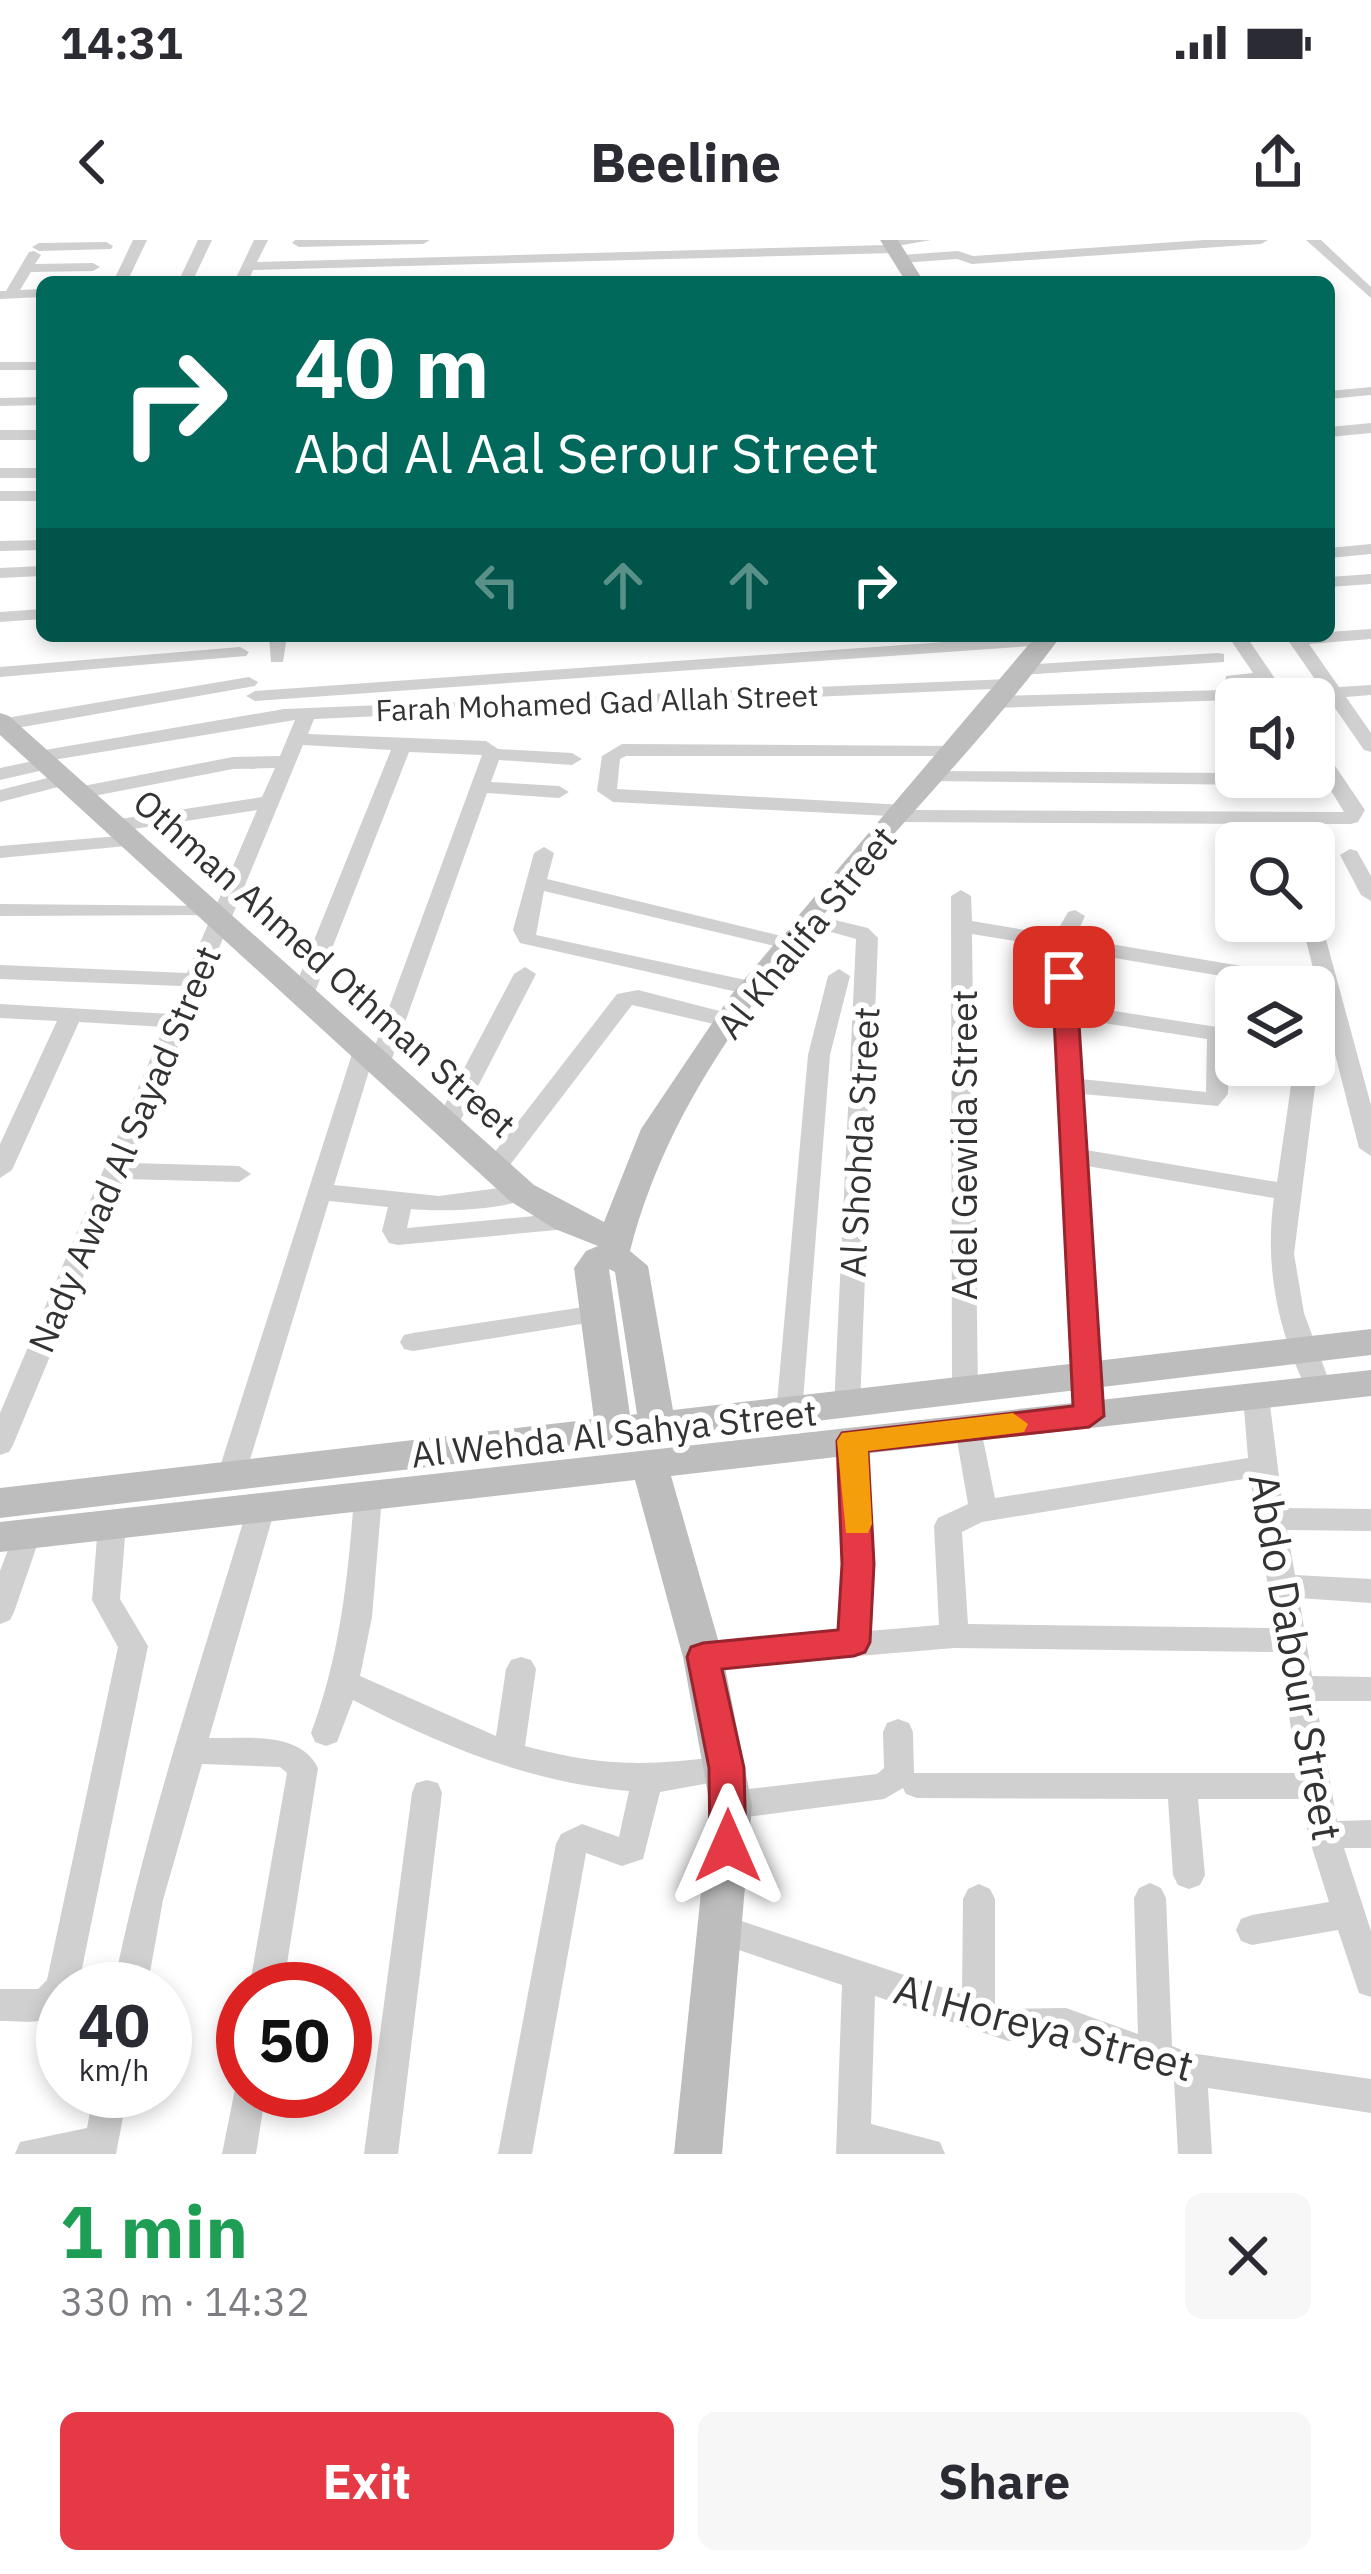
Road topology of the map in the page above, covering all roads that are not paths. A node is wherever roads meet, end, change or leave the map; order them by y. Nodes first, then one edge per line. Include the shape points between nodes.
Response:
1 (140, 240) edge
2 (205, 240) edge
3 (261, 240) edge
4 (423, 240) edge
5 (924, 240) edge
6 (1262, 240) edge
7 (1313, 240) edge
8 (41, 243) edge
9 (299, 243) edge
10 (106, 245) dead end
11 (894, 248) edge
12 (249, 266) junction
13 (93, 267) dead end
14 (26, 268) junction
15 (123, 276) edge
16 (188, 276) edge
17 (244, 276) edge
18 (911, 276) edge
19 (36, 293) edge
20 (5, 294) edge
21 (1371, 294) edge
22 (0, 366) edge
23 (36, 366) edge
24 (1371, 391) edge
25 (1335, 394) edge
26 (36, 401) edge
27 (0, 402) edge
28 (1371, 428) edge
29 (1335, 431) edge
30 (0, 435) edge
31 (36, 435) edge
32 (0, 473) edge
33 (36, 473) edge
34 (0, 496) edge
35 (36, 496) edge
36 (36, 545) edge
37 (0, 546) edge
38 (1371, 549) edge
39 (1335, 552) edge
40 (36, 571) edge
41 (0, 573) edge
42 (1371, 580) edge
43 (1335, 582) edge
44 (36, 614) edge
45 (0, 616) edge
46 (1371, 634) edge
47 (1335, 636) edge
48 (278, 642) edge
49 (985, 642) edge
50 (1044, 642) edge
51 (1241, 642) edge
52 (1298, 642) edge
53 (240, 652) dead end
54 (278, 658) dead end
55 (1218, 658) dead end
56 (0, 672) edge
57 (1265, 677) joint
58 (1323, 678) edge
59 (1008, 685) junction
60 (1371, 690) edge
61 (1335, 693) edge
62 (1335, 694) edge
63 (307, 714) junction
64 (1, 724) edge
65 (297, 739) junction
66 (404, 745) junction
67 (1371, 746) edge
68 (956, 752) junction
69 (493, 754) junction
70 (572, 759) dead end
71 (287, 762) junction
72 (0, 774) edge
73 (56, 774) junction
74 (935, 777) junction
75 (1215, 778) edge
76 (1335, 780) edge
77 (480, 788) junction
78 (559, 792) dead end
79 (0, 796) edge
80 (1265, 798) edge
81 (270, 802) junction
82 (902, 814) junction
83 (1276, 819) junction
84 (1278, 822) edge
85 (122, 834) junction
86 (0, 852) edge
87 (544, 853) dead end
88 (1350, 855) dead end
89 (536, 883) junction
90 (1371, 895) edge
91 (961, 896) dead end
92 (0, 910) edge
93 (214, 915) junction
94 (1075, 916) dead end
95 (810, 920) junction
96 (962, 926) junction
97 (1317, 942) edge
98 (1062, 943) junction
99 (790, 944) junction
100 (1215, 968) edge
101 (0, 972) edge
102 (524, 974) dead end
103 (839, 976) dead end
104 (195, 980) junction
105 (754, 989) junction
106 (302, 997) junction
107 (1066, 1010) junction
108 (0, 1011) edge
109 (71, 1015) junction
110 (178, 1021) junction
111 (730, 1022) junction
112 (1215, 1034) edge
113 (371, 1060) junction
114 (1070, 1084) junction
115 (1218, 1086) edge
116 (1304, 1086) edge
117 (445, 1127) junction
118 (1371, 1148) edge
119 (1074, 1156) junction
120 (495, 1168) junction
121 (0, 1170) edge
122 (115, 1171) junction
123 (239, 1174) dead end
124 (320, 1192) junction
125 (522, 1193) junction
126 (1291, 1193) junction
127 (400, 1204) junction
128 (567, 1221) junction
129 (613, 1247) junction
130 (597, 1314) junction
131 (413, 1342) dead end
132 (1371, 1342) edge
133 (1304, 1351) junction
134 (1371, 1383) edge
135 (1319, 1389) junction
136 (1256, 1396) junction
137 (1087, 1397) junction
138 (967, 1411) junction
139 (789, 1414) junction
140 (842, 1425) junction
141 (614, 1431) junction
142 (653, 1444) junction
143 (0, 1445) edge
144 (1262, 1466) junction
145 (231, 1476) junction
146 (368, 1497) junction
147 (0, 1503) edge
148 (261, 1509) junction
149 (982, 1511) junction
150 (1271, 1519) junction
151 (1371, 1520) edge
152 (112, 1525) junction
153 (14, 1535) edge
154 (1282, 1586) junction
155 (1371, 1592) edge
156 (0, 1612) edge
157 (954, 1636) junction
158 (1291, 1640) junction
159 (854, 1642) junction
160 (703, 1657) junction
161 (521, 1669) dead end
162 (347, 1683) junction
163 (1300, 1688) junction
164 (1371, 1689) edge
165 (326, 1732) dead end
166 (898, 1732) dead end
167 (188, 1750) junction
168 (509, 1754) junction
169 (647, 1780) junction
170 (917, 1785) dead end
171 (729, 1786) junction
172 (1182, 1786) junction
173 (1316, 1786) junction
174 (427, 1793) dead end
175 (1371, 1834) edge
176 (1324, 1835) junction
177 (1189, 1875) dead end
178 (1150, 1898) dead end
179 (979, 1899) dead end
180 (1347, 1914) junction
181 (723, 1930) junction
182 (1252, 1930) dead end
183 (135, 1962) edge
184 (271, 1962) edge
185 (1367, 1964) edge
186 (860, 1975) junction
187 (0, 2005) edge
188 (978, 2015) junction
189 (1156, 2056) junction
190 (1190, 2069) junction
191 (1371, 2096) edge
192 (106, 2118) edge
193 (244, 2118) edge
194 (853, 2145) edge
195 (100, 2149) edge
196 (32, 2154) edge
197 (238, 2154) edge
198 (382, 2154) edge
199 (515, 2154) edge
200 (698, 2154) edge
201 (928, 2154) edge
202 (1195, 2154) edge

1 - 15 street
2 - 16 street
3 - 12 street
4 - 9 street
5 - 11 street
6 - 11 street via 972,260
7 - 21 street
8 - 10 street
8 - 14 street
11 - 12 street
11 - 18 main road
12 - 17 street
13 - 14 street
14 - 20 street
19 - 20 street
22 - 23 street
24 - 25 street
26 - 27 street
28 - 29 street
30 - 31 street
32 - 33 street
34 - 35 street
36 - 37 street
38 - 39 street
40 - 41 street
42 - 43 street
44 - 45 street
46 - 47 street
48 - 54 street
49 - 64 street via 252,689
50 - 59 main road, Al Khalifa Street
51 - 57 street
52 - 58 street
53 - 56 street
55 - 59 street
57 - 59 street via 1231,681 1234,695
59 - 63 street, Farah Mohamed Gad Allah Street
59 - 68 main road, Al Khalifa Street
60 - 61 street
62 - 67 street
63 - 65 street, Nady Awad Al Sayad Street
63 - 73 street, Farah Mohamed Gad Allah Street via 186,730
64 - 73 main road, Othman Ahmed Othman Street
65 - 66 street
65 - 71 street, Nady Awad Al Sayad Street
66 - 69 street via 486,747
66 - 106 street
68 - 74 main road, Al Khalifa Street
68 - 82 street via 611,756 613,796
69 - 70 street
69 - 77 street
71 - 73 street
71 - 81 street, Nady Awad Al Sayad Street
72 - 73 street
73 - 79 street
73 - 85 main road, Othman Ahmed Othman Street
74 - 75 street
74 - 82 main road, Al Khalifa Street
76 - 83 street via 1355,809 1346,819
77 - 78 street
77 - 113 street
80 - 83 street
81 - 85 street
81 - 93 street, Nady Awad Al Sayad Street
82 - 83 street
82 - 95 main road, Al Khalifa Street
83 - 84 street
85 - 86 street
85 - 93 main road, Othman Ahmed Othman Street
87 - 89 street
88 - 90 street
89 - 99 street
89 - 105 street via 523,931 531,940
91 - 96 street, Adel Gewida Street
92 - 93 street
93 - 104 street, Nady Awad Al Sayad Street
93 - 106 main road, Othman Ahmed Othman Street
94 - 98 street
95 - 99 main road, Al Khalifa Street
95 - 140 street, Al Shohda Street via 868,938
96 - 98 street
96 - 138 street, Adel Gewida Street
97 - 118 street
98 - 100 street
98 - 107 street
99 - 105 main road, Al Khalifa Street
101 - 104 street
102 - 117 street
103 - 139 street via 819,1055
104 - 110 street, Nady Awad Al Sayad Street
105 - 111 main road, Al Khalifa Street
106 - 113 main road, Othman Ahmed Othman Street
107 - 112 street
107 - 114 street
108 - 109 street
109 - 110 street
109 - 121 street
110 - 122 street, Nady Awad Al Sayad Street
111 - 120 street via 625,998
111 - 129 main road, Al Khalifa Street via 654,1129
113 - 117 main road, Othman Ahmed Othman Street
113 - 124 street
114 - 115 street via 1210,1101
114 - 119 street
116 - 126 street
117 - 120 main road, Othman Ahmed Othman Street
119 - 126 street
119 - 137 street
120 - 125 main road, Othman Ahmed Othman Street
122 - 123 street
122 - 143 street, Nady Awad Al Sayad Street
124 - 127 street
124 - 145 street
125 - 127 street
125 - 128 main road, Othman Ahmed Othman Street
126 - 133 street via 1283,1278
127 - 128 street via 398,1237
128 - 129 main road, Othman Ahmed Othman Street
129 - 130 main road, Al Khalifa Street via 591,1268
129 - 142 main road via 633,1272
130 - 131 street
130 - 141 main road, Al Khalifa Street
132 - 133 main road, Al Wehda Al Sahya Street
133 - 135 street
133 - 137 main road, Al Wehda Al Sahya Street
134 - 135 main road, Al Wehda Al Sahya Street
135 - 136 main road, Al Wehda Al Sahya Street
136 - 137 main road, Al Wehda Al Sahya Street
136 - 144 street, Abdo Dabour Street
137 - 138 main road, Al Wehda Al Sahya Street
138 - 140 main road, Al Wehda Al Sahya Street
138 - 149 street, Adel Gewida Street
139 - 140 main road, Al Wehda Al Sahya Street
139 - 142 main road, Al Wehda Al Sahya Street
140 - 142 main road, Al Wehda Al Sahya Street
140 - 159 street via 858,1564
141 - 142 main road, Al Wehda Al Sahya Street
141 - 145 main road, Al Wehda Al Sahya Street
142 - 146 main road, Al Wehda Al Sahya Street
142 - 160 main road
144 - 149 street
144 - 150 street, Abdo Dabour Street
145 - 147 main road, Al Wehda Al Sahya Street
146 - 148 main road, Al Wehda Al Sahya Street
146 - 162 street
148 - 152 main road, Al Wehda Al Sahya Street
148 - 167 street
149 - 157 street via 948,1526
150 - 151 street
150 - 154 street, Abdo Dabour Street
152 - 153 main road, Al Wehda Al Sahya Street
152 - 187 street via 106,1600 133,1646 62,1988 45,2005
153 - 156 street
154 - 155 street
154 - 158 street, Abdo Dabour Street
157 - 158 street
157 - 159 street
158 - 163 street, Abdo Dabour Street
159 - 160 street
160 - 171 main road
161 - 168 street
162 - 165 street
162 - 168 street via 423,1723
163 - 164 street
163 - 173 street, Abdo Dabour Street
166 - 171 street via 899,1773 884,1786
167 - 183 street
167 - 184 street via 298,1758 303,1774
168 - 169 street
169 - 171 street
169 - 199 street via 632,1849 582,1838 572,1844
170 - 172 street
171 - 181 main road
172 - 173 street
172 - 177 street
173 - 176 street, Abdo Dabour Street
174 - 198 street
175 - 176 street
176 - 180 street, Abdo Dabour Street
178 - 189 street
179 - 188 street
180 - 182 street
180 - 185 street, Abdo Dabour Street
181 - 186 street, Al Horeya Street
181 - 200 main road
186 - 188 street, Al Horeya Street
186 - 194 street
188 - 189 street, Al Horeya Street via 1008,2025 1066,2024
189 - 190 street, Al Horeya Street
190 - 191 street, Al Horeya Street
190 - 202 street
192 - 195 street
193 - 197 street
194 - 201 street
195 - 196 street

